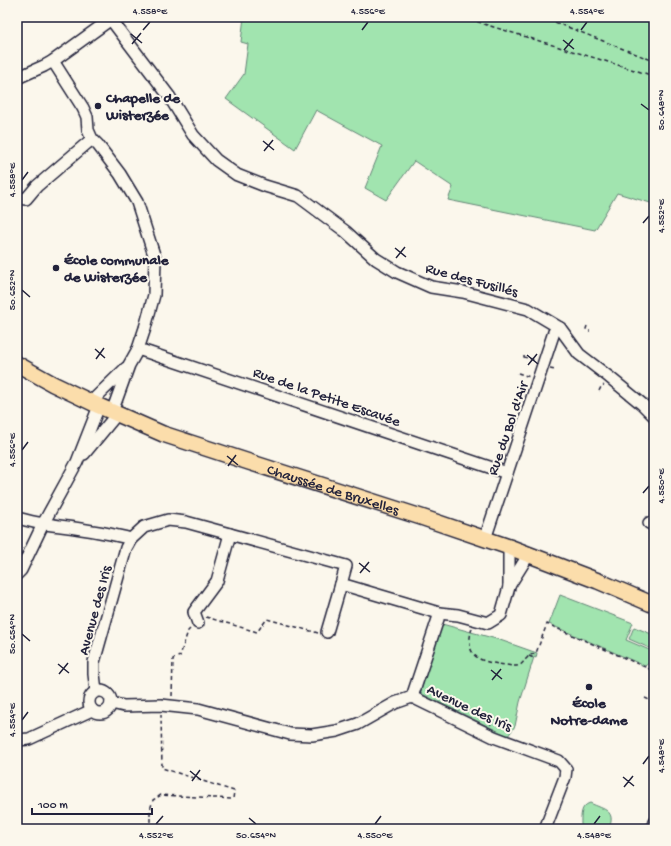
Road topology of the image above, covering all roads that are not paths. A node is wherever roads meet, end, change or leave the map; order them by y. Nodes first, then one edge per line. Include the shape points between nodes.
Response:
1 (110, 18) edge
2 (52, 61) junction
3 (17, 78) edge
4 (92, 139) junction
5 (22, 198) edge
6 (560, 328) junction
7 (138, 348) junction
8 (17, 364) edge
9 (129, 365) junction
10 (105, 408) junction
11 (654, 416) edge
12 (77, 462) junction
13 (507, 473) junction
14 (17, 518) edge
15 (43, 524) junction
16 (230, 534) junction
17 (131, 539) junction
18 (485, 539) junction
19 (509, 547) junction
20 (529, 554) junction
21 (17, 574) edge
22 (341, 584) junction
23 (509, 587) junction
24 (654, 605) edge
25 (439, 613) junction
26 (198, 623) road end
27 (328, 632) road end
28 (96, 691) junction
29 (412, 697) junction
30 (111, 703) junction
31 (92, 710) junction
32 (17, 740) edge
33 (654, 822) edge
34 (545, 829) edge
35 (652, 829) edge

1 - 2 street
1 - 6 street, Rue des Fusillés via 169,96 193,135 216,160 237,175 298,196 345,231 376,259 397,272 431,286 528,309
2 - 3 street
2 - 4 street via 83,108
4 - 5 street
4 - 7 street via 120,174 137,202 154,258 154,295
6 - 11 street, Rue des Fusillés via 579,354
6 - 13 street, Rue du Bol d'Air via 554,332
7 - 9 street
7 - 13 street, Rue de la Petite Escavée
8 - 10 main road, Chaussée de Bruxelles
9 - 10 street
9 - 10 street
10 - 12 street
10 - 12 street
10 - 18 main road, Chaussée de Bruxelles via 163,434
12 - 15 street
13 - 18 street, Rue du Bol d'Air
14 - 15 street
15 - 17 street
15 - 21 street via 22,570
16 - 17 street, Avenue des Iris via 186,522 168,520 144,527
16 - 22 street, Avenue des Iris via 346,566
16 - 26 street via 217,582 194,612
17 - 28 street, Avenue des Iris via 126,548 94,662
18 - 19 main road, Chaussée de Bruxelles
19 - 20 main road, Chaussée de Bruxelles
19 - 23 street
20 - 23 street
20 - 24 main road, Chaussée de Bruxelles
22 - 25 street
22 - 27 street
23 - 25 street via 501,615 488,623
25 - 29 street
28 - 30 street via 108,693
28 - 31 street via 88,702
29 - 30 street, Avenue des Iris via 358,724 312,735 290,734 198,708 166,705 124,706
29 - 34 street, Avenue des Iris via 494,736 559,761 566,769 565,778
30 - 31 street via 104,712
31 - 32 street via 29,739
33 - 35 street

